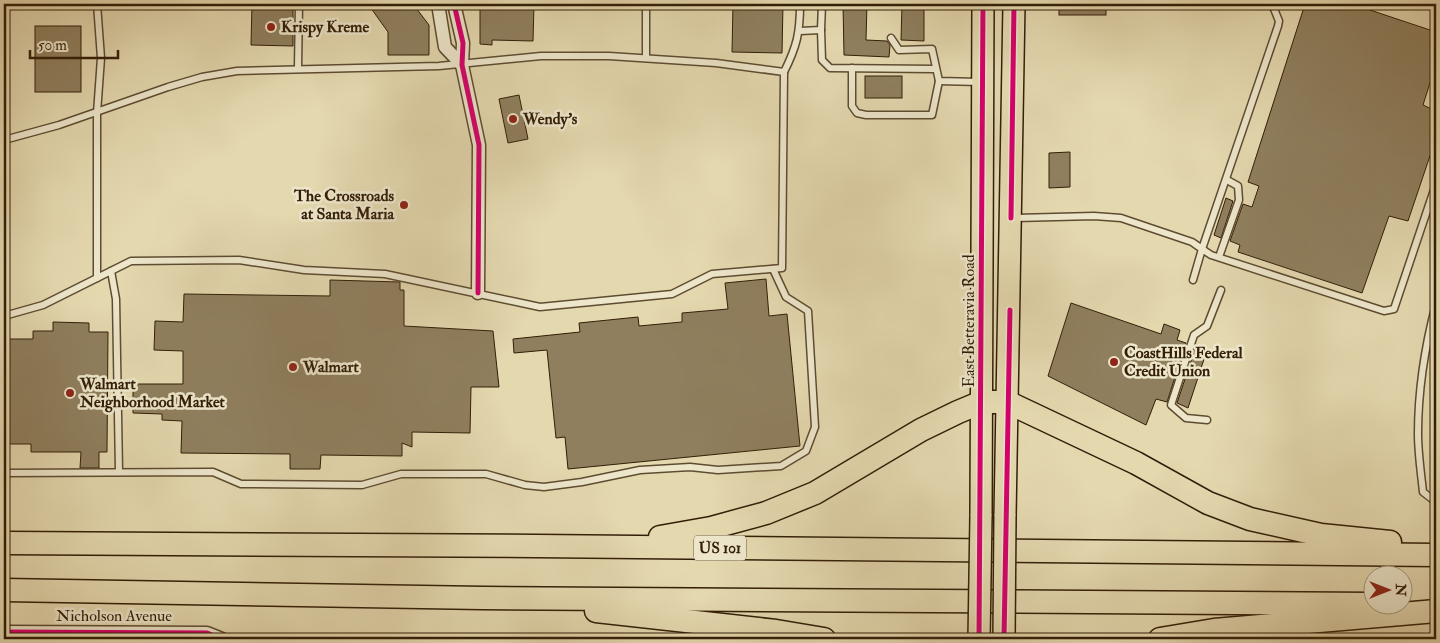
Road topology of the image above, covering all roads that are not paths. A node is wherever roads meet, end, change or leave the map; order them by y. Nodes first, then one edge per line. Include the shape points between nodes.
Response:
1 (97, 4) edge
2 (300, 4) edge
3 (438, 4) edge
4 (454, 4) edge
5 (646, 4) edge
6 (800, 4) edge
7 (822, 4) edge
8 (983, 4) edge
9 (1014, 4) edge
10 (1272, 4) edge
11 (1415, 4) edge
12 (1428, 4) edge
13 (821, 30) junction
14 (800, 31) junction
15 (891, 38) dead end
16 (646, 58) junction
17 (462, 65) junction
18 (298, 68) junction
19 (852, 68) junction
20 (935, 69) junction
21 (784, 72) junction
22 (939, 81) junction
23 (982, 82) junction
24 (97, 112) junction
25 (4, 140) edge
26 (1227, 180) junction
27 (1436, 184) edge
28 (1011, 218) junction
29 (1202, 249) junction
30 (1219, 257) junction
31 (773, 269) junction
32 (111, 271) junction
33 (97, 278) junction
34 (1193, 280) dead end
35 (1221, 290) dead end
36 (478, 293) junction
37 (1436, 304) edge
38 (4, 316) edge
39 (982, 402) junction
40 (1008, 402) junction
41 (1207, 420) dead end
42 (119, 472) junction
43 (4, 473) edge
44 (1436, 502) edge
45 (4, 543) edge
46 (536, 546) junction
47 (1436, 547) edge
48 (1436, 555) edge
49 (4, 590) edge
50 (483, 598) junction
51 (1362, 604) edge
52 (1412, 604) edge
53 (1436, 604) edge
54 (1436, 611) edge
55 (4, 632) edge
56 (222, 639) edge
57 (824, 639) edge
58 (978, 639) edge
59 (1004, 639) edge
60 (1160, 639) edge

1 - 24 lane via 102,58
2 - 18 lane
3 - 17 street via 445,47
4 - 17 street via 463,43
5 - 16 lane
6 - 14 lane
7 - 13 lane
8 - 23 highway, East Betteravia Road
9 - 28 highway
10 - 26 lane via 1278,26
11 - 12 lane
13 - 14 lane
13 - 19 lane via 822,60 830,68
14 - 21 lane via 797,46
15 - 20 lane via 899,50 932,49
16 - 17 lane via 541,56
16 - 21 lane
17 - 18 lane
17 - 36 street via 479,145
18 - 24 lane via 238,71 202,77
19 - 20 lane
19 - 22 lane via 852,106 857,113 866,115 932,115
20 - 22 lane
21 - 31 lane via 782,268
22 - 23 lane
23 - 39 highway, East Betteravia Road
24 - 25 lane
24 - 33 lane
26 - 29 lane
26 - 30 lane via 1238,186 1239,200
27 - 30 lane via 1394,309 1384,311
28 - 29 lane via 1121,218 1192,242
28 - 40 highway
29 - 30 lane
29 - 34 lane
31 - 36 lane via 712,274 672,294 540,307
31 - 42 lane via 786,297 808,311 815,427 806,451 782,466 718,470 690,466 640,470 544,487 486,474 401,474 362,485 241,484 212,472
32 - 33 lane
32 - 36 lane via 131,261 239,260 304,270 385,274
32 - 42 lane via 116,299
33 - 38 lane via 43,305
35 - 41 lane via 1207,326 1194,335 1171,405 1186,418
37 - 44 lane via 1427,338 1418,435 1423,492
39 - 40 highway
39 - 46 highway via 921,430 815,493 766,513 711,528 640,540
39 - 58 highway, East Betteravia Road, bridge
40 - 47 highway via 1136,463 1208,504 1250,519 1321,535
40 - 59 highway, bridge
42 - 43 lane
45 - 46 highway, US 101
46 - 48 highway, US 101
49 - 50 highway
50 - 51 highway
50 - 57 highway
52 - 53 highway
54 - 60 highway via 1214,630
55 - 56 street, Nicholson Avenue via 206,633

